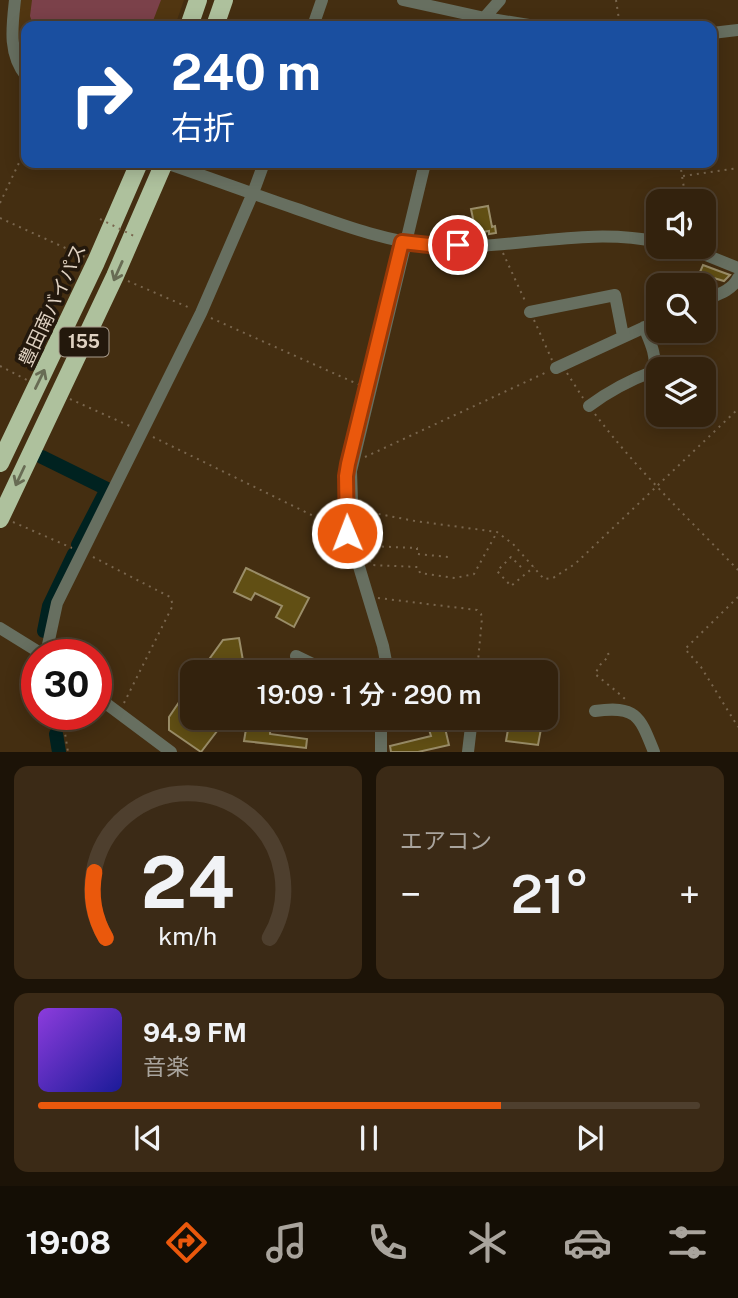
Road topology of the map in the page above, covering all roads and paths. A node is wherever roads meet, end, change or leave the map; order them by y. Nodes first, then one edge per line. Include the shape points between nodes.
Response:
1 (15, 0) edge
2 (198, 0) edge
3 (224, 0) edge
4 (322, 0) edge
5 (403, 0) edge
6 (497, 0) edge
7 (616, 0) edge
8 (191, 21) edge
9 (217, 21) edge
10 (315, 21) edge
11 (477, 21) edge
12 (620, 21) edge
13 (738, 30) edge
14 (717, 32) edge
15 (21, 69) edge
16 (21, 159) edge
17 (137, 168) edge
18 (148, 168) edge
19 (163, 168) edge
20 (180, 168) edge
21 (262, 168) edge
22 (422, 168) edge
23 (681, 168) edge
24 (738, 168) edge
25 (683, 176) junction
26 (685, 189) edge
27 (253, 193) junction
28 (0, 203) edge
29 (0, 218) edge
30 (100, 219) dead end
31 (136, 237) dead end
32 (646, 239) edge
33 (404, 242) junction
34 (716, 259) edge
35 (96, 262) junction
36 (738, 268) edge
37 (115, 276) junction
38 (738, 278) edge
39 (716, 294) edge
40 (530, 312) dead end
41 (201, 313) junction
42 (645, 327) joint
43 (623, 336) junction
44 (0, 366) edge
45 (559, 367) junction
46 (37, 385) junction
47 (366, 388) junction
48 (59, 394) junction
49 (589, 405) junction
50 (738, 409) edge
51 (141, 431) junction
52 (0, 463) edge
53 (349, 463) dead end
54 (657, 485) junction
55 (362, 498) dead end
56 (363, 511) junction
57 (0, 518) edge
58 (497, 532) junction
59 (347, 533) junction
60 (366, 546) junction
61 (82, 552) junction
62 (449, 558) dead end
63 (534, 566) junction
64 (521, 568) dead end
65 (738, 570) edge
66 (367, 596) junction
67 (738, 597) edge
68 (0, 628) edge
69 (48, 639) edge
70 (21, 640) edge
71 (608, 653) dead end
72 (296, 656) dead end
73 (304, 660) edge
74 (380, 660) edge
75 (382, 660) edge
76 (478, 660) edge
77 (112, 708) edge
78 (595, 711) dead end
79 (120, 714) junction
80 (635, 715) junction
81 (738, 727) edge
82 (65, 730) edge
83 (382, 730) edge
84 (471, 730) edge
85 (68, 752) edge
86 (171, 752) edge
87 (380, 752) edge
88 (468, 752) edge
89 (654, 752) edge

1 - 15 street via 12,41
2 - 8 highway
3 - 9 highway
4 - 10 street
5 - 11 street
6 - 11 street
7 - 12 path
13 - 14 street
16 - 28 path
17 - 35 highway, 豊田南バイパス / 155
18 - 35 highway via 119,233
19 -> 37 highway, 155
20 - 27 street
21 - 27 street
22 - 33 street
23 - 25 path
24 - 25 path
25 - 26 path
27 - 33 street
27 - 41 street
29 - 35 path
30 - 31 path, bridge
32 - 33 street via 603,237 438,246
33 - 47 street
33 - 66 street via 351,471 354,550
34 - 36 street
46 -> 35 highway, 豊田南バイパス / 155
37 - 41 path
37 - 48 highway, 155
38 - 39 street via 735,285
40 - 43 street via 615,295
41 - 47 path
41 - 51 street
42 - 43 street
42 - 49 street via 654,351 654,371
43 - 45 street
44 - 46 path
45 - 49 path
45 - 53 path, bridge
46 - 52 highway, 豊田南バイパス / 155
47 - 59 street via 346,476
48 - 51 path
48 -> 57 highway, 155
49 - 54 path
50 - 54 path
51 - 59 path
51 - 61 street
54 - 63 path via 565,571 544,579
54 - 65 path
55 - 56 path
56 - 58 path
56 - 60 path
57 - 61 path
58 - 60 path via 474,574 455,578 420,573 418,567 371,565
58 - 63 path
59 - 74 street via 348,552
60 - 62 path via 417,548 417,554
61 - 69 street via 57,603
61 - 79 path via 170,597 173,605
63 - 64 path via 511,586 497,571 511,557
66 - 75 street via 383,646
66 - 76 path via 477,610 482,618
67 - 81 path via 685,649
68 - 70 street
71 - 80 path via 595,674
72 - 73 street
77 - 79 street
78 - 80 street
79 - 86 street
80 - 89 street
82 - 85 path
83 - 87 street
84 - 88 street

